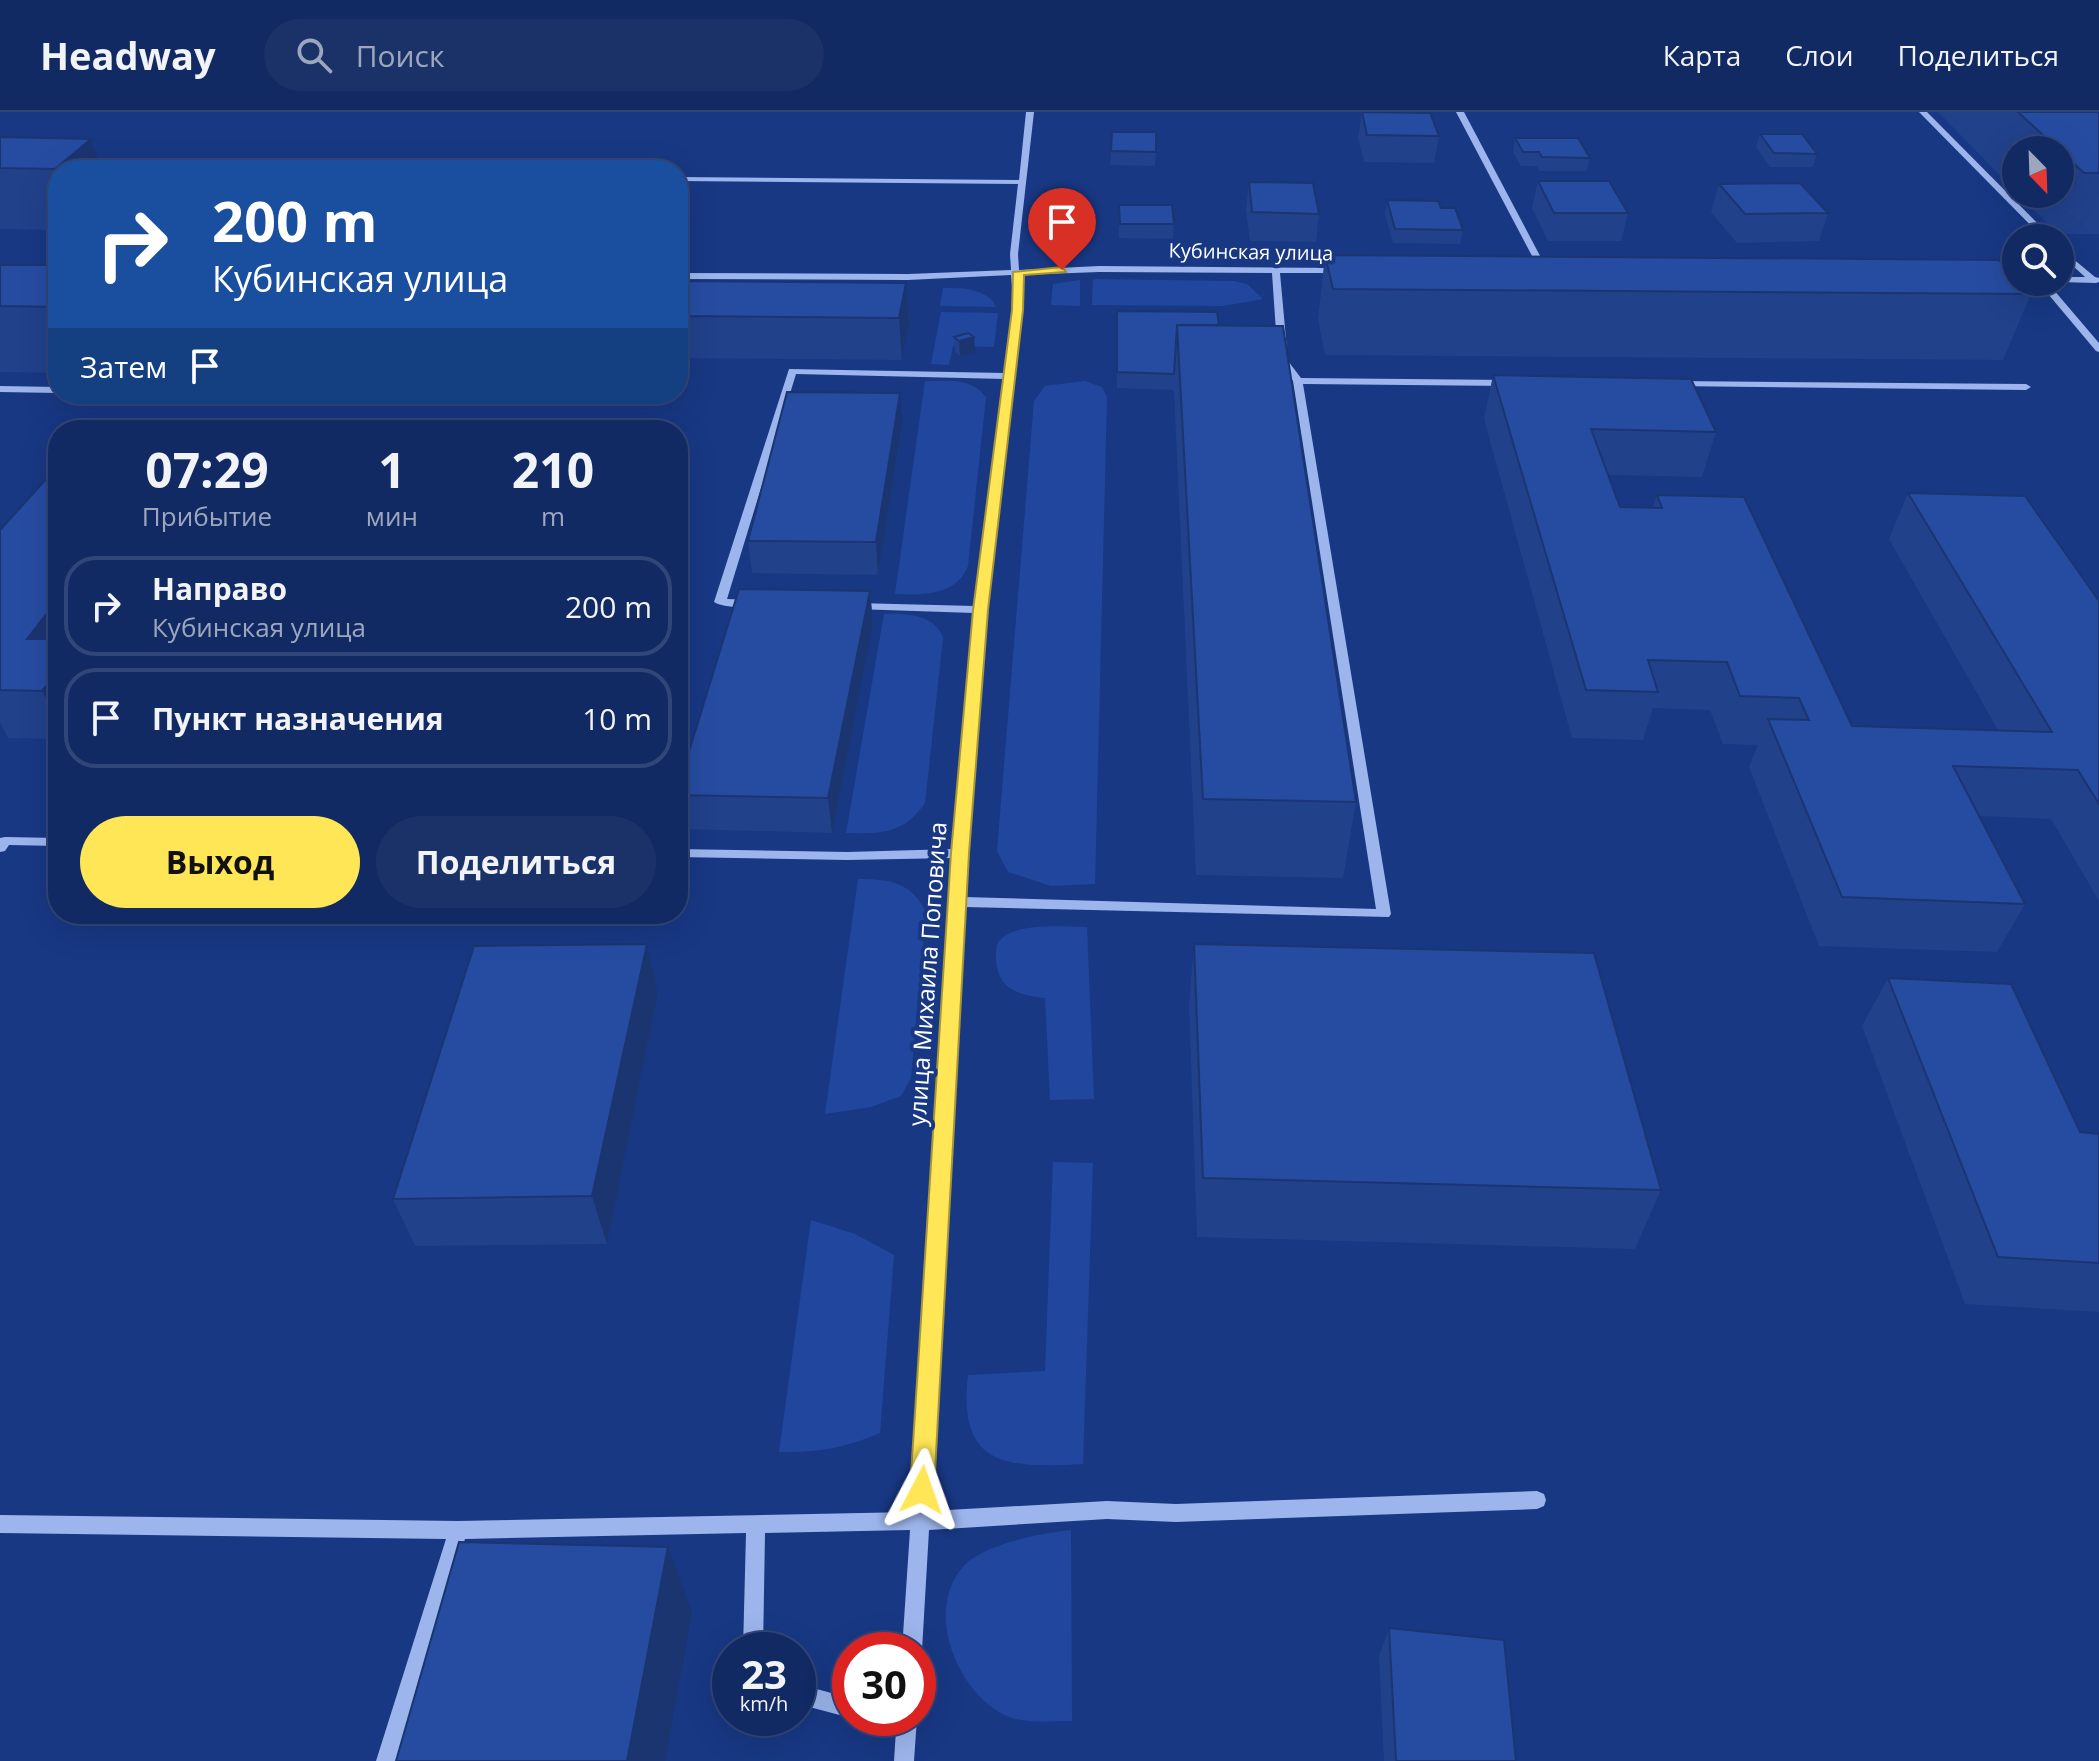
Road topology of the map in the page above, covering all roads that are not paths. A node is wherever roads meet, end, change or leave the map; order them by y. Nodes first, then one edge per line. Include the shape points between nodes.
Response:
1 (1030, 112) edge
2 (1460, 112) edge
3 (1923, 112) edge
4 (70, 155) edge
5 (94, 160) edge
6 (688, 179) edge
7 (1021, 182) junction
8 (2034, 224) edge
9 (2074, 262) edge
10 (1276, 271) junction
11 (1018, 272) junction
12 (1355, 272) edge
13 (1530, 273) edge
14 (1545, 273) junction
15 (1561, 273) edge
16 (688, 276) edge
17 (2074, 280) edge
18 (2096, 280) edge
19 (2054, 296) edge
20 (2099, 349) edge
21 (1009, 376) junction
22 (1298, 381) junction
23 (1520, 383) edge
24 (1662, 384) edge
25 (2026, 387) dead end
26 (0, 389) edge
27 (48, 390) edge
28 (765, 603) edge
29 (839, 606) edge
30 (980, 610) junction
31 (48, 842) edge
32 (0, 848) edge
33 (688, 853) edge
34 (960, 853) junction
35 (958, 902) junction
36 (1537, 1500) dead end
37 (920, 1521) junction
38 (0, 1524) edge
39 (756, 1525) junction
40 (458, 1530) junction
41 (753, 1632) edge
42 (913, 1632) edge
43 (902, 1736) edge
44 (386, 1761) edge
45 (904, 1761) edge

1 - 7 street, улица Михаила Поповича
2 - 14 street
3 - 8 street
4 - 5 street
6 - 7 street
7 - 11 street, улица Михаила Поповича via 1014,254
9 - 18 street
10 - 11 street, Кубинская улица
10 - 12 street, Кубинская улица
10 - 22 street via 1283,361
11 - 16 street, Кубинская улица
11 - 21 street, улица Михаила Поповича
13 - 14 street
14 - 15 street
17 - 18 street
19 - 20 street
21 - 28 street via 792,371 720,602
21 - 30 street, улица Михаила Поповича
22 - 23 street
22 - 35 street via 1384,914
24 - 25 street
26 - 27 street
29 - 30 street
30 - 34 street, улица Михаила Поповича
31 - 32 street via 5,841
33 - 34 street
34 - 35 street, улица Михаила Поповича
35 - 37 street, улица Михаила Поповича
36 - 37 street via 1176,1513 1107,1510
37 - 39 street
37 - 42 street, улица Михаила Поповича
38 - 40 street
39 - 40 street
39 - 41 street
40 - 44 street
43 - 45 street

